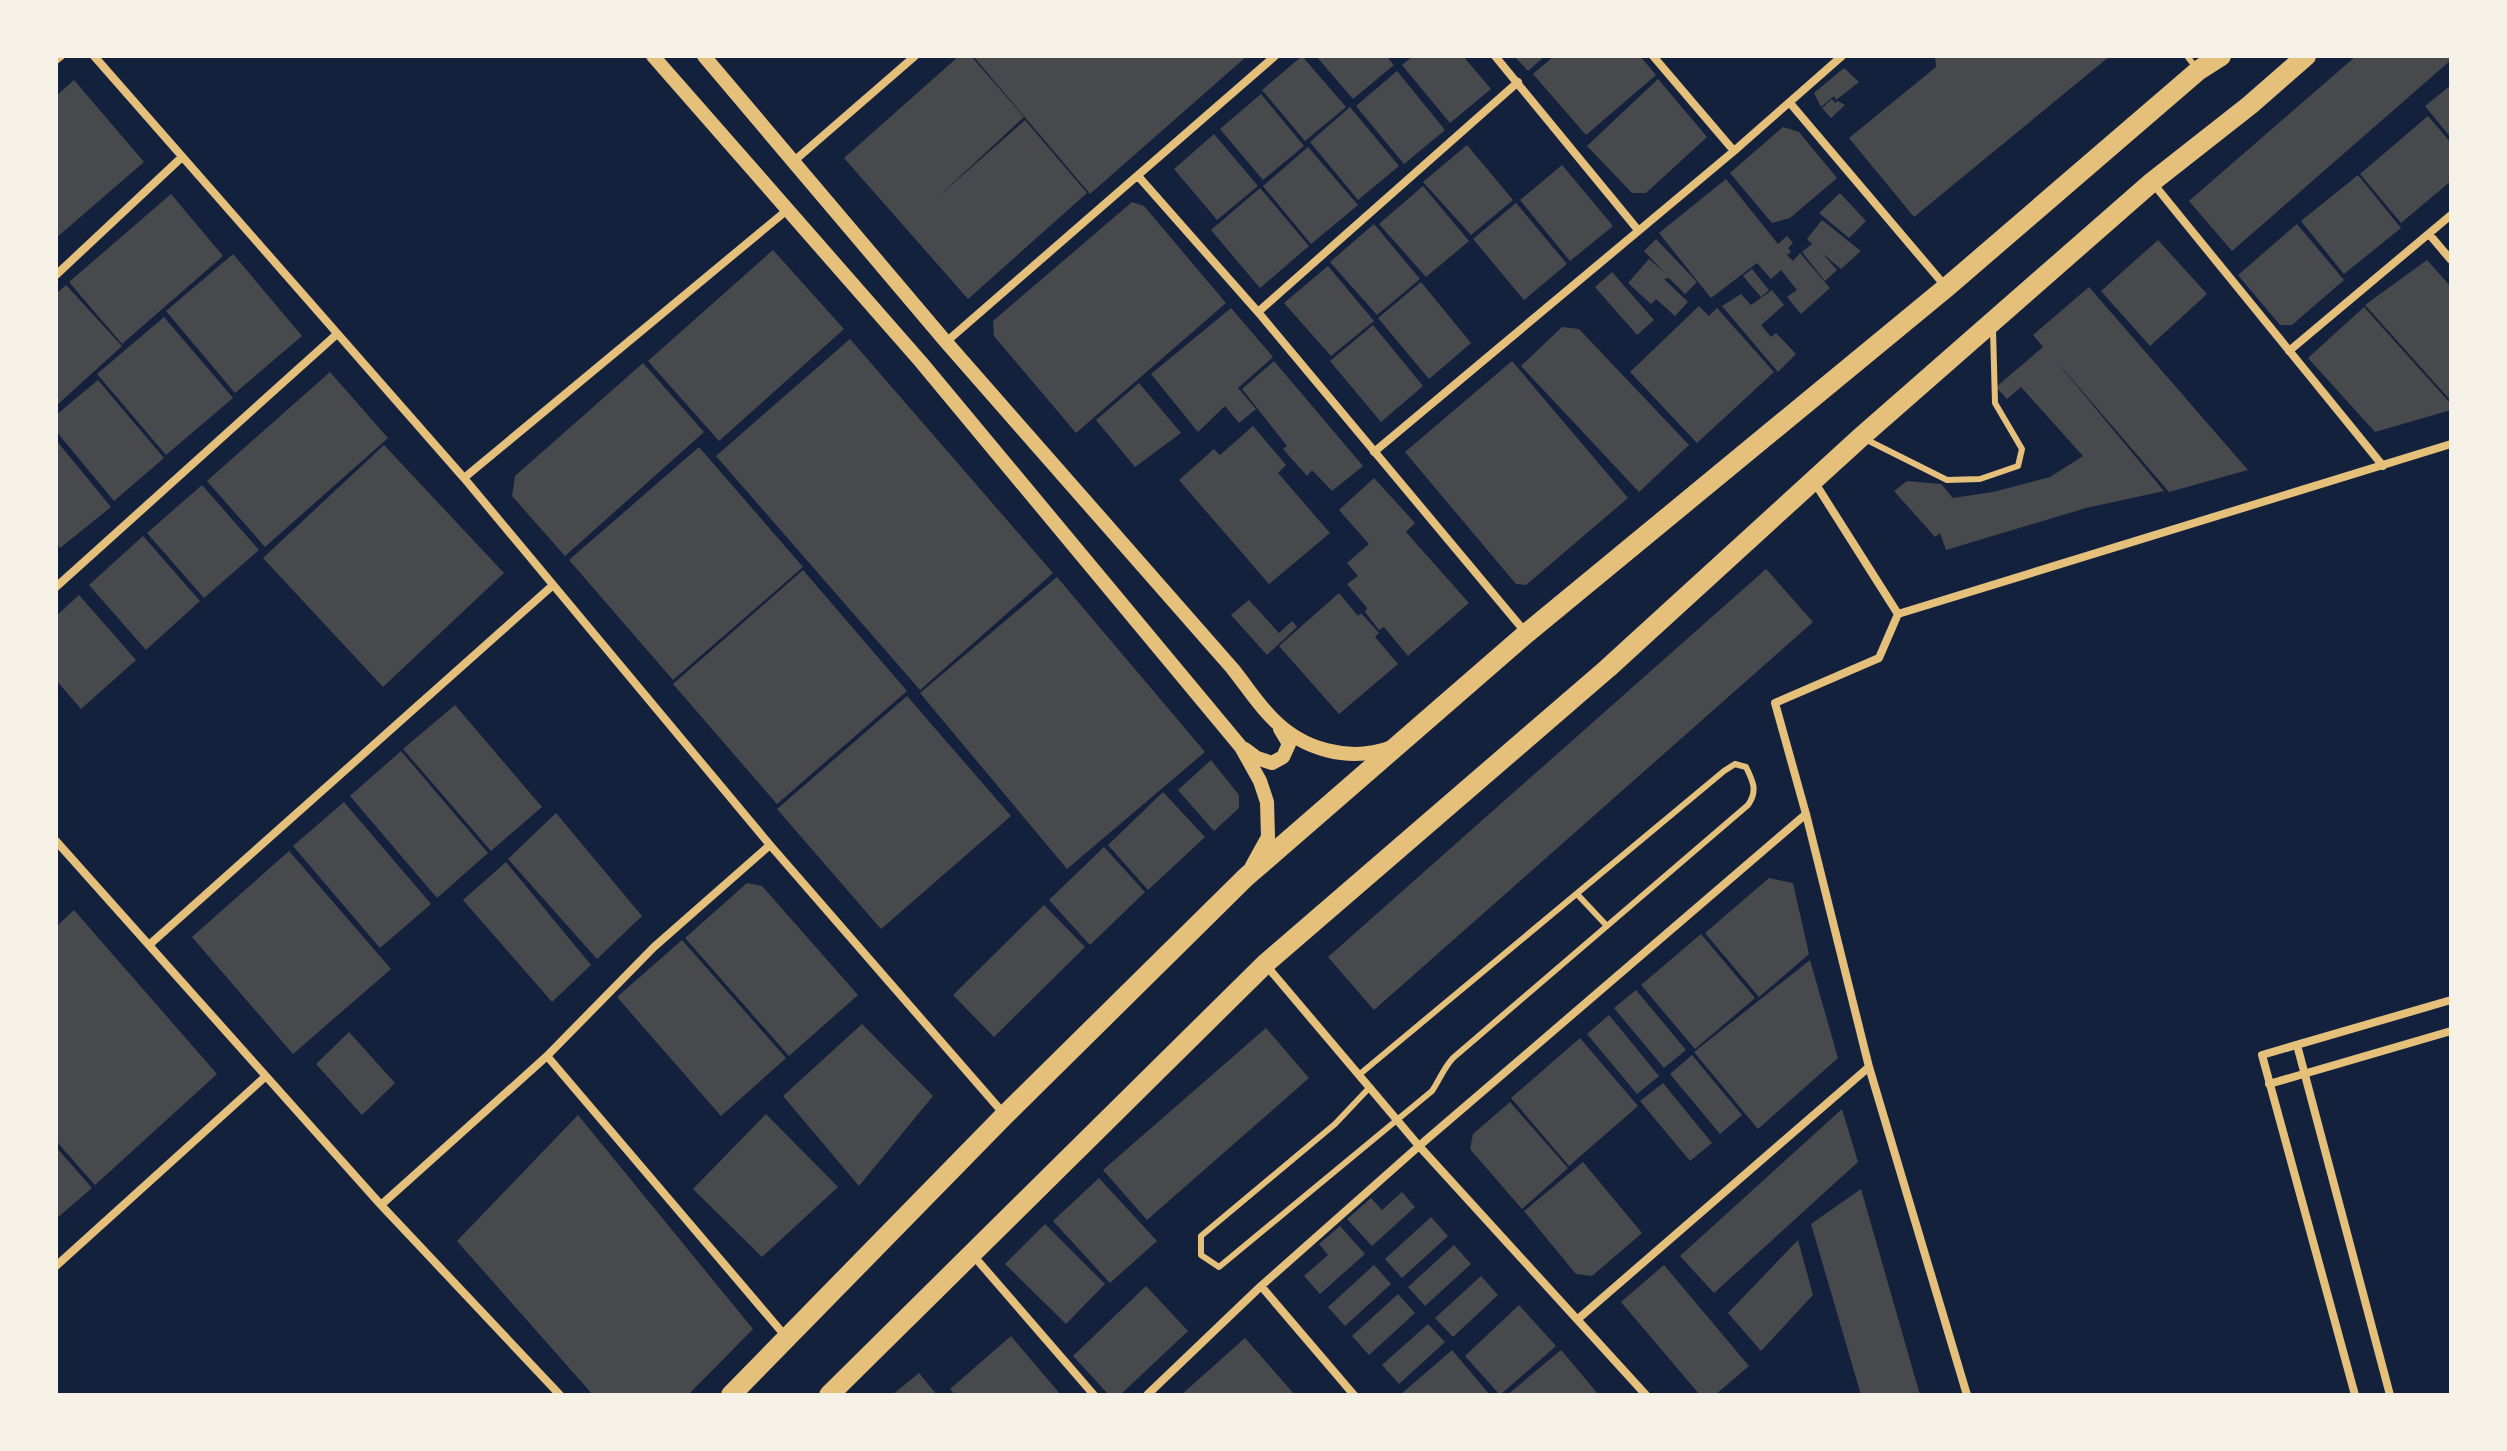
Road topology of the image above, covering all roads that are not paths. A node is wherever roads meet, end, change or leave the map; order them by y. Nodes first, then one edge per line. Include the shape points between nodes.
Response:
1 (61, 56) edge
2 (94, 56) edge
3 (653, 56) edge
4 (704, 56) edge
5 (915, 56) edge
6 (1275, 56) edge
7 (1495, 56) edge
8 (1653, 56) edge
9 (1842, 56) edge
10 (2221, 56) edge
11 (2306, 56) edge
12 (2318, 56) edge
13 (56, 60) edge
14 (2193, 63) edge
15 (1518, 82) junction
16 (1790, 103) junction
17 (2250, 105) junction
18 (1734, 151) junction
19 (182, 157) junction
20 (794, 161) junction
21 (1138, 176) junction
22 (2152, 182) junction
23 (786, 211) junction
24 (2451, 215) edge
25 (1638, 230) junction
26 (2429, 234) junction
27 (2451, 260) edge
28 (56, 275) edge
29 (1947, 287) junction
30 (1258, 312) junction
31 (1992, 322) junction
32 (337, 334) junction
33 (946, 342) junction
34 (2289, 351) junction
35 (1861, 437) junction
36 (2451, 444) edge
37 (1374, 452) junction
38 (2383, 466) junction
39 (464, 478) junction
40 (1815, 482) junction
41 (552, 586) junction
42 (56, 587) edge
43 (1898, 614) junction
44 (1527, 633) junction
45 (1271, 717) junction
46 (1397, 746) junction
47 (1241, 747) junction
48 (1806, 814) junction
49 (56, 841) edge
50 (770, 845) junction
51 (1246, 877) junction
52 (1577, 894) junction
53 (1607, 926) junction
54 (149, 945) junction
55 (1265, 964) junction
56 (2451, 1000) edge
57 (2451, 1031) edge
58 (2297, 1045) junction
59 (547, 1056) junction
60 (1869, 1067) junction
61 (1360, 1074) junction
62 (2304, 1074) junction
63 (265, 1077) junction
64 (2269, 1084) junction
65 (1370, 1087) junction
66 (1005, 1115) junction
67 (1399, 1120) junction
68 (1419, 1146) junction
69 (381, 1205) junction
70 (972, 1254) junction
71 (56, 1266) edge
72 (1261, 1286) junction
73 (1578, 1319) junction
74 (787, 1338) junction
75 (560, 1395) edge
76 (731, 1395) edge
77 (829, 1395) edge
78 (1094, 1395) edge
79 (1147, 1395) edge
80 (1354, 1395) edge
81 (1646, 1395) edge
82 (1967, 1395) edge
83 (2355, 1395) edge
84 (2390, 1395) edge

1 - 13 street
2 - 19 street
3 - 23 street
4 - 20 street
5 - 20 street
6 - 21 street
7 - 15 street
8 - 18 street
9 - 16 street
10 - 14 main road
11 - 17 main road
12 - 17 street
14 - 29 main road
15 - 25 street
15 - 30 street
16 - 18 street
16 - 29 street
17 - 22 main road
18 - 25 street
19 - 28 street
19 - 32 street
20 - 33 street
21 - 30 street
21 - 33 street
22 - 31 main road
22 - 34 street
23 - 39 street
23 - 47 street via 921,362
24 - 26 street
25 - 37 street
26 - 27 street
26 - 34 street
29 - 44 main road
30 - 37 street
31 - 35 main road
31 - 35 lane via 1995,403 2022,449 2018,466 1980,479 1947,480
32 - 39 street
32 - 42 street
33 - 45 street
34 - 38 street
35 - 40 main road
36 - 38 street
37 - 44 street
38 - 43 street
39 - 41 street
40 - 43 street
40 - 55 main road
41 - 50 street
41 - 54 street
43 - 48 street via 1879,658 1775,703
44 - 46 main road
45 - 46 street via 1292,735 1339,755
45 - 47 street via 1289,744 1283,757 1272,763
46 - 51 main road
47 - 51 street via 1267,802 1268,837
48 - 60 street
48 - 68 street
49 - 54 street
50 - 59 street via 654,947
50 - 66 street
51 - 66 main road
52 - 53 lane
52 - 53 lane via 1724,771 1735,764 1746,767 1754,783 1748,805
52 - 61 lane
53 - 67 lane via 1453,1058 1432,1091
54 - 63 street
55 - 61 street
55 - 70 main road
56 - 58 street
57 - 62 street
58 - 62 street
58 - 64 street via 2262,1055
59 - 69 street
59 - 74 street
60 - 73 street
60 - 82 street
61 - 65 street
62 - 64 street
62 - 84 street
63 - 69 street
63 - 71 street
64 - 83 street
65 - 67 street
65 - 67 lane via 1335,1124 1201,1236 1201,1255 1219,1267
66 - 74 main road
67 - 68 street
68 - 72 street
68 - 73 street
69 - 75 street
70 - 77 main road
70 - 78 street
72 - 79 street
72 - 80 street
73 - 81 street
74 - 76 main road

